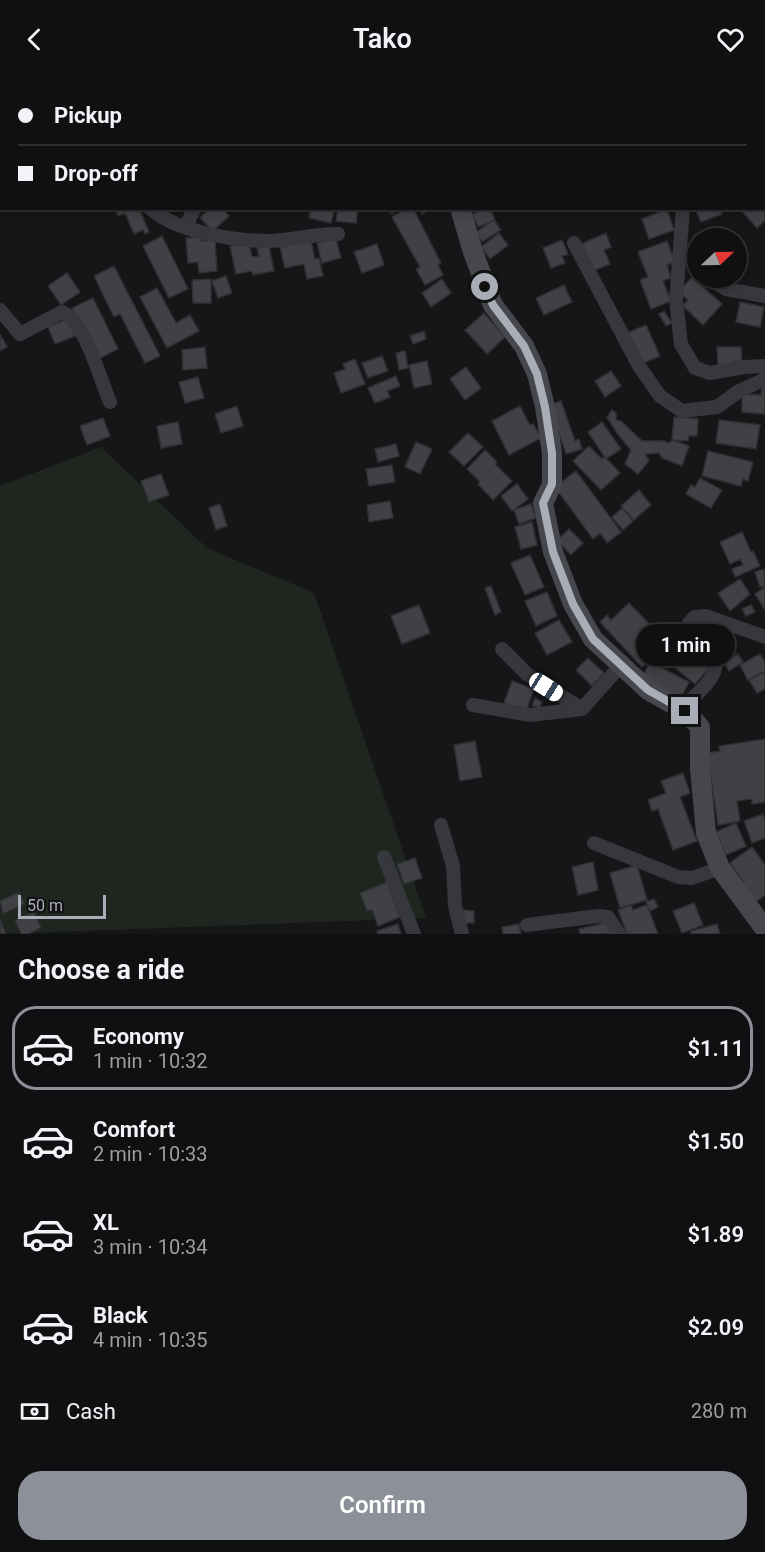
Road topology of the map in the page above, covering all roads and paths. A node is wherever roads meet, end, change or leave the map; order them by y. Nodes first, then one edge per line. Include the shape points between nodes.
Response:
1 (152, 210) edge
2 (194, 210) edge
3 (461, 210) edge
4 (683, 210) edge
5 (185, 227) junction
6 (338, 234) dead end
7 (574, 243) dead end
8 (680, 249) junction
9 (687, 256) edge
10 (723, 288) edge
11 (765, 296) edge
12 (0, 310) edge
13 (765, 366) edge
14 (765, 379) edge
15 (110, 402) dead end
16 (765, 637) edge
17 (502, 649) dead end
18 (621, 665) junction
19 (473, 705) dead end
20 (582, 709) junction
21 (681, 709) junction
22 (441, 825) dead end
23 (594, 843) dead end
24 (384, 857) dead end
25 (720, 868) junction
26 (527, 925) dead end
27 (765, 929) edge
28 (414, 934) edge
29 (462, 934) edge
30 (619, 934) edge

1 - 5 street
2 - 5 street
3 - 18 street via 493,305 524,346 537,374 552,453 552,484 543,503 553,552 573,604 593,639
4 - 8 street
5 - 6 street via 219,236 270,241
7 - 14 street via 639,366 660,396 682,411 717,407
8 - 9 street
8 - 13 street via 675,300 681,344 695,368 710,373
10 - 11 street
12 - 15 street via 20,334 62,312 68,315 81,329
16 - 21 street via 706,616 695,616 689,623 692,634 717,663 715,673
17 - 20 street via 528,675
18 - 20 street
18 - 21 street via 648,690
19 - 20 street via 530,715
21 - 25 street via 700,728 706,833
22 - 29 street via 453,866 455,906
23 - 25 street via 678,877 692,878
24 - 28 street
25 - 27 street
26 - 30 street via 598,916 608,917

